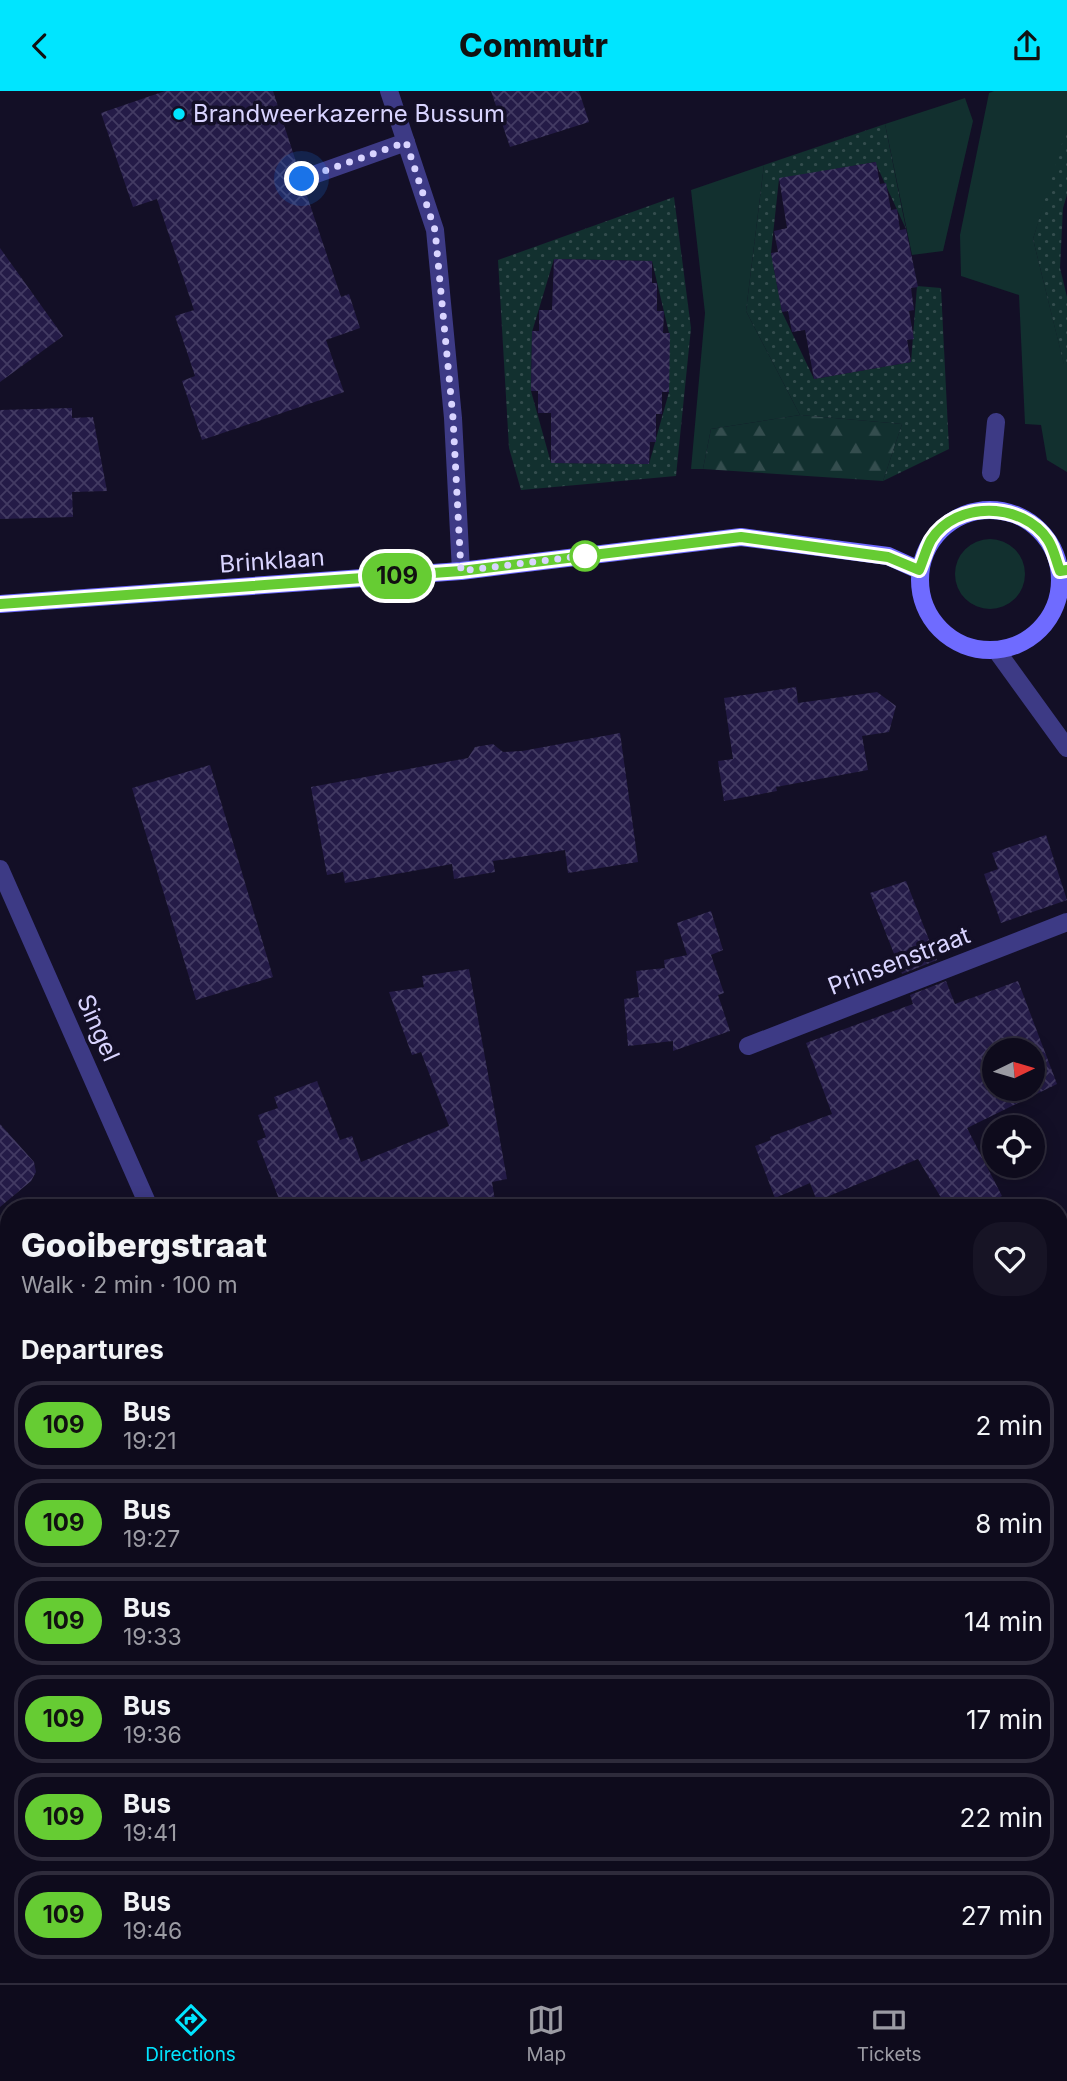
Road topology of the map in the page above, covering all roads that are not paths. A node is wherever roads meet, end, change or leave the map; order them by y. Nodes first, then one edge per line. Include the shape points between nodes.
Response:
1 (389, 91) edge
2 (406, 142) junction
3 (302, 179) dead end
4 (996, 422) dead end
5 (991, 473) dead end
6 (919, 570) junction
7 (1063, 570) edge
8 (461, 571) junction
9 (0, 604) edge
10 (996, 650) junction
11 (1067, 748) edge
12 (0, 869) edge
13 (1067, 922) edge
14 (748, 1045) dead end
15 (145, 1199) edge

1 - 2 street
2 - 3 street
2 - 8 street via 435,230 453,418
4 - 5 street
6 - 7 main road via 932,538 958,516 992,509 1024,518 1048,540
6 - 8 main road, Brinklaan via 888,557 741,537
6 - 10 main road via 922,602 939,629 965,646
7 - 10 main road via 1058,599 1045,624 1024,642
8 - 9 main road, Brinklaan
10 - 11 street
12 - 15 street, Singel
13 - 14 street, Prinsenstraat

